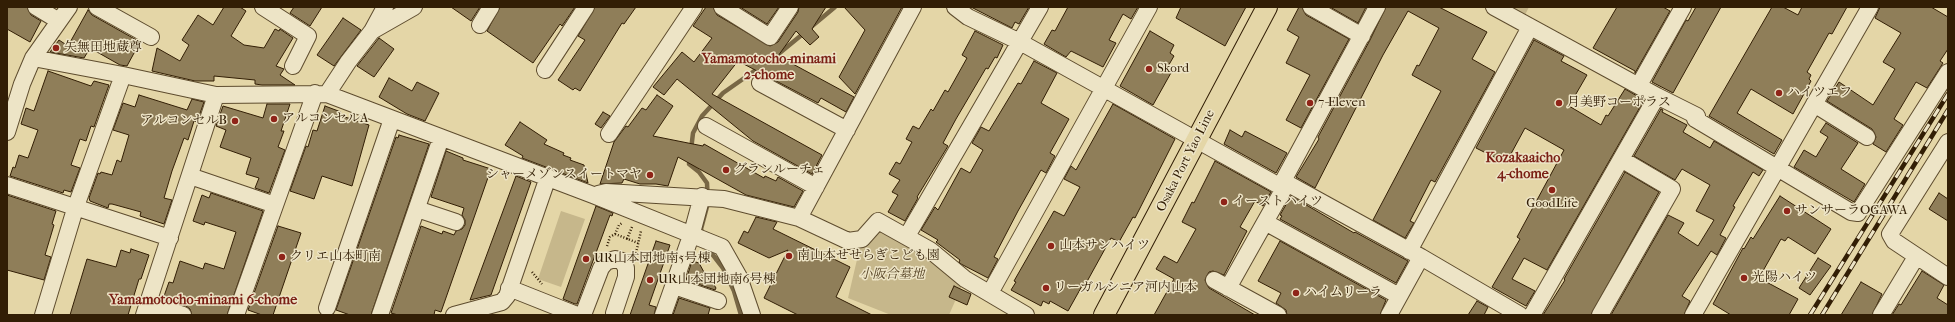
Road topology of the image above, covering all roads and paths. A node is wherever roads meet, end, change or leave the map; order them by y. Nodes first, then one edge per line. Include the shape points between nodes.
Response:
1 (36, 7) edge
2 (69, 7) edge
3 (97, 7) edge
4 (263, 7) edge
5 (384, 7) edge
6 (414, 7) edge
7 (491, 7) edge
8 (586, 7) edge
9 (694, 7) edge
10 (722, 7) edge
11 (790, 7) edge
12 (913, 7) edge
13 (955, 7) edge
14 (1040, 7) edge
15 (1149, 7) edge
16 (1267, 7) edge
17 (1311, 7) edge
18 (1377, 7) edge
19 (1494, 7) edge
20 (1683, 7) edge
21 (1870, 7) edge
22 (60, 21) junction
23 (480, 25) dead end
24 (1530, 26) junction
25 (372, 31) junction
26 (1362, 36) junction
27 (151, 37) dead end
28 (1020, 42) junction
29 (33, 58) junction
30 (293, 66) dead end
31 (545, 70) dead end
32 (1948, 72) edge
33 (122, 75) junction
34 (760, 83) dead end
35 (1639, 85) junction
36 (1104, 89) junction
37 (321, 94) junction
38 (216, 95) junction
39 (1657, 96) junction
40 (1814, 104) junction
41 (392, 119) junction
42 (706, 126) dead end
43 (847, 130) junction
44 (7, 132) edge
45 (609, 134) dead end
46 (442, 138) junction
47 (1867, 138) dead end
48 (1196, 140) junction
49 (1948, 142) edge
50 (1621, 159) junction
51 (1777, 168) junction
52 (190, 176) junction
53 (548, 177) junction
54 (7, 186) edge
55 (1285, 186) junction
56 (816, 187) junction
57 (594, 195) junction
58 (702, 196) junction
59 (275, 205) junction
60 (75, 209) junction
61 (417, 209) junction
62 (799, 218) junction
63 (456, 222) dead end
64 (628, 222) dead end
65 (1265, 222) junction
66 (640, 228) dead end
67 (692, 233) junction
68 (615, 234) junction
69 (907, 236) junction
70 (170, 238) junction
71 (638, 244) junction
72 (1415, 254) junction
73 (521, 256) junction
74 (1916, 257) junction
75 (606, 262) junction
76 (626, 277) junction
77 (1948, 277) edge
78 (1214, 280) dead end
79 (674, 286) junction
80 (509, 288) junction
81 (1228, 288) junction
82 (990, 293) junction
83 (1399, 296) junction
84 (718, 301) dead end
85 (549, 303) junction
86 (327, 308) dead end
87 (146, 309) edge
88 (614, 313) dead end
89 (43, 315) edge
90 (183, 315) edge
91 (236, 315) edge
92 (380, 315) edge
93 (454, 315) edge
94 (577, 315) edge
95 (583, 315) edge
96 (663, 315) edge
97 (752, 315) edge
98 (1026, 315) edge
99 (1104, 315) edge
100 (1278, 315) edge
101 (1389, 315) edge
102 (1520, 315) edge
103 (1532, 315) edge
104 (1600, 315) edge
105 (1693, 315) edge
106 (1881, 315) edge

1 - 22 street
2 - 22 street
3 - 27 street
4 - 30 street via 308,36
5 - 25 street
6 - 25 street
7 - 23 street
8 - 31 street
9 - 45 street
10 - 11 street via 770,37
12 - 43 street
13 - 28 street via 968,17
14 - 28 street
15 - 36 street
16 - 48 main road, Osaka Port Yao Line
17 - 26 street
18 - 26 street
19 - 24 street
20 - 35 street
21 - 40 street
22 - 29 street
24 - 35 street
24 - 72 street
25 - 37 street
26 - 55 street via 1283,181
28 - 36 street
28 - 69 street
29 - 33 street
29 - 44 street
32 - 51 street via 1858,213 1851,212
33 - 38 street
33 - 60 street
34 - 43 street
35 - 39 street
36 - 48 street
36 - 82 street
37 - 38 street
37 - 41 street
37 - 59 street
38 - 52 street
39 - 50 street
39 - 51 street via 1697,116 1695,119
40 - 47 street
40 - 51 street
41 - 46 street
41 - 86 street
42 - 56 street
43 - 56 street
46 - 53 street
46 - 61 street
48 - 55 street
48 - 99 main road, Osaka Port Yao Line
49 - 74 street via 1890,234 1894,241
50 - 103 street
50 - 104 street via 1672,189
51 - 105 street
52 - 59 street
52 - 70 street
53 - 57 street
53 - 73 street
54 - 60 street
55 - 65 street
55 - 72 street
56 - 62 street
57 - 58 street via 606,192
57 - 67 street
58 - 62 street
58 - 67 street
59 - 91 street
60 - 70 street
60 - 89 street
61 - 63 street
61 - 92 street
62 - 69 street via 848,241 862,239 878,221
64 - 68 path via 619,225
65 - 81 street
65 - 83 street
66 - 71 path via 642,232
67 - 79 street
67 - 97 street via 722,247 739,277
68 - 71 path
68 - 75 path via 610,237 606,248
69 - 82 street via 930,250 965,279
70 - 87 street
71 - 76 path
72 - 83 street
72 - 102 street
73 - 80 street
73 - 85 path via 547,290
74 - 77 street
74 - 106 street
75 - 76 street via 615,259 622,261 626,268
75 - 95 street
76 - 88 street
78 - 81 street
79 - 84 street
79 - 96 street
80 - 85 street
80 - 93 street via 502,302
81 - 100 street
82 - 98 street
83 - 101 street
85 - 94 street
87 - 90 street

